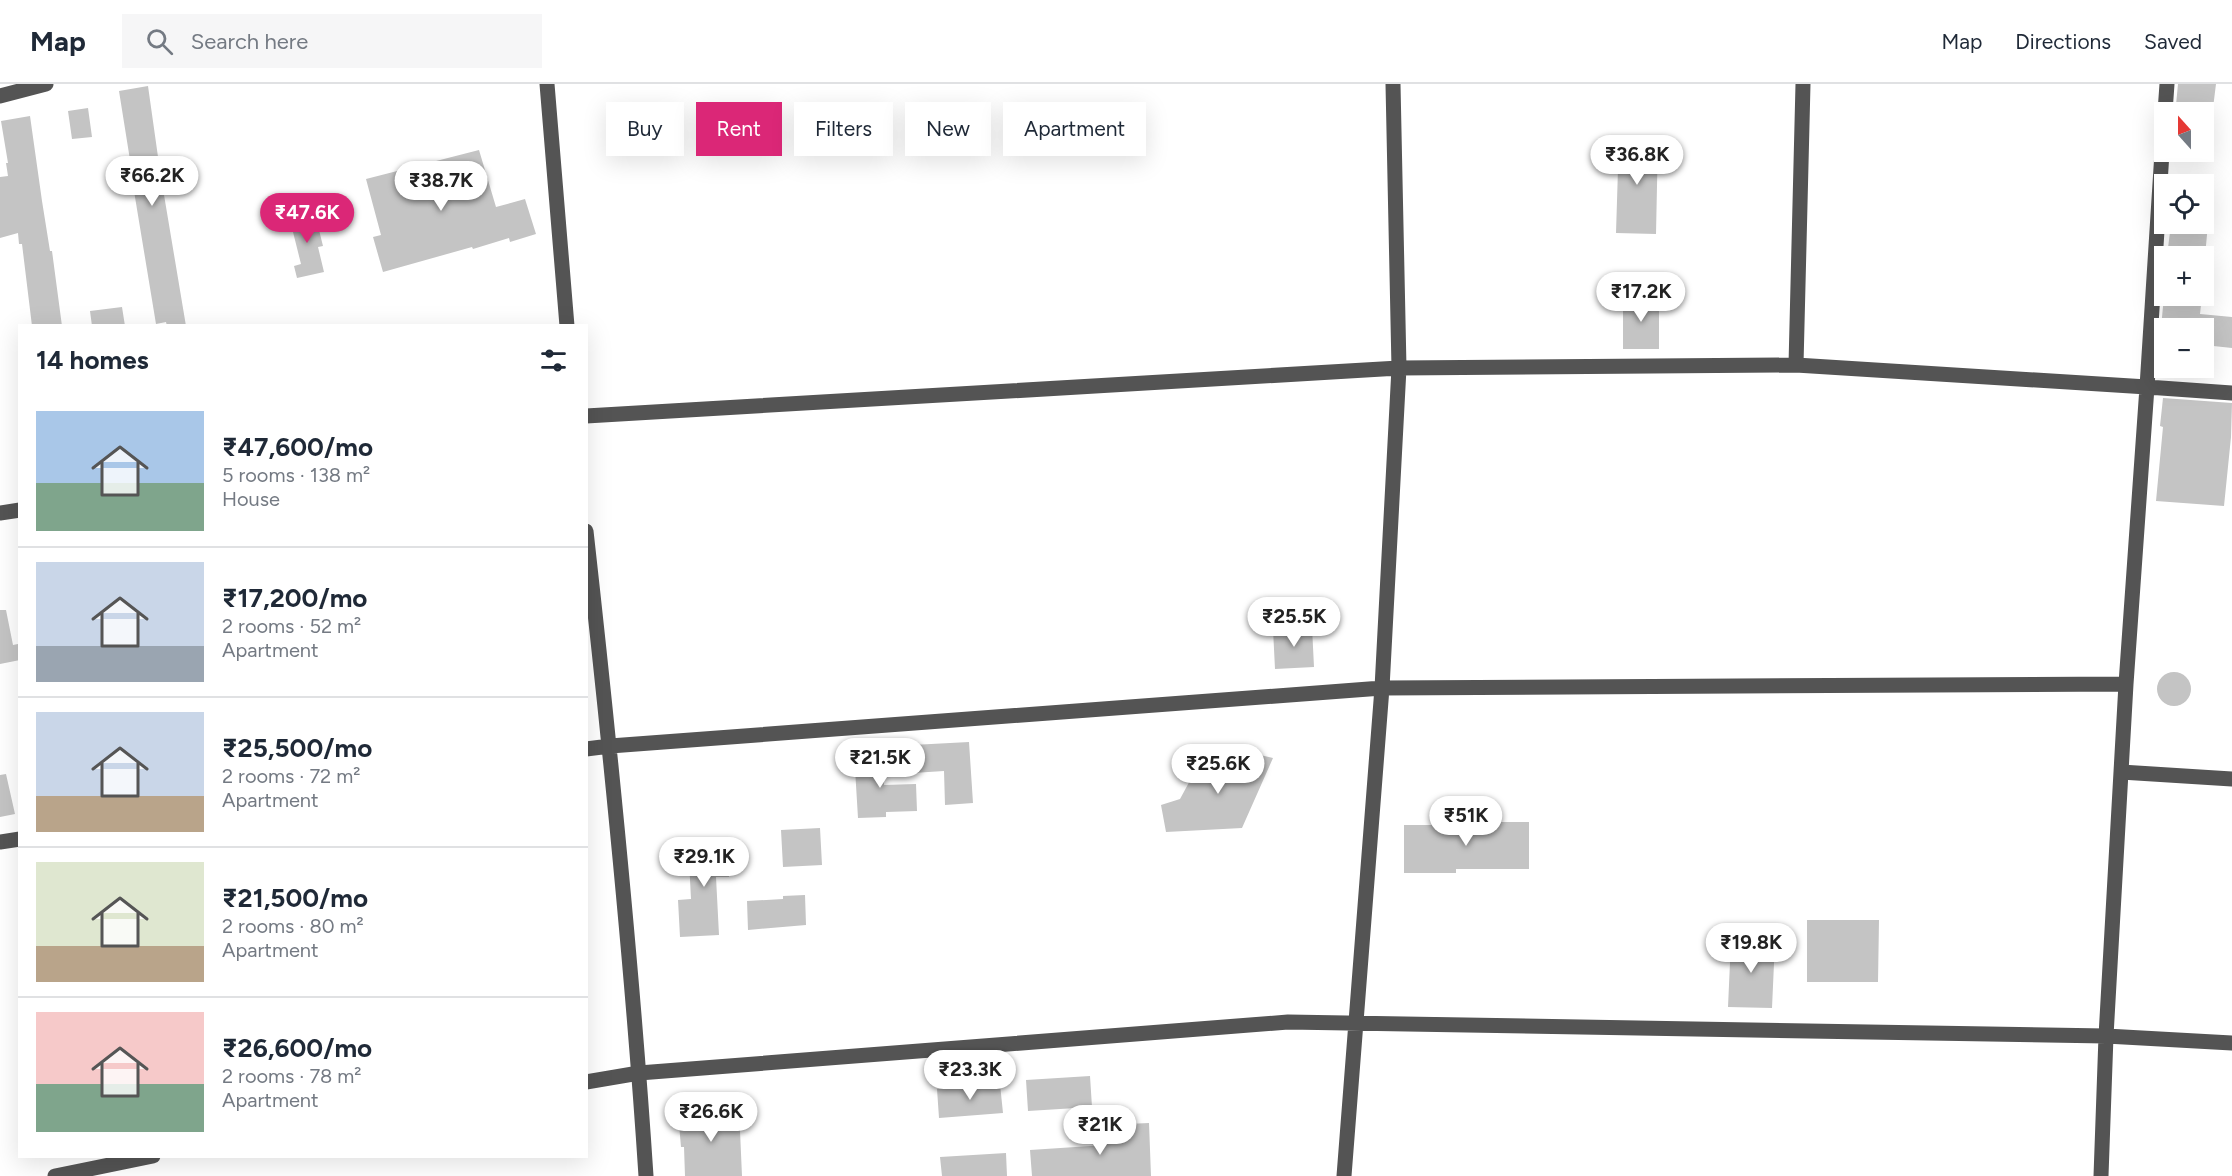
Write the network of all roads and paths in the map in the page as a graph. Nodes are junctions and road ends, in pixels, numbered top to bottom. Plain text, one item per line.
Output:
1 (46, 84) edge
2 (547, 84) edge
3 (1392, 84) edge
4 (1803, 84) edge
5 (2167, 84) edge
6 (0, 96) edge
7 (2166, 102) edge
8 (2161, 162) edge
9 (567, 324) edge
10 (1796, 365) junction
11 (1399, 368) junction
12 (2147, 387) junction
13 (2232, 393) edge
14 (588, 416) edge
15 (18, 510) edge
16 (0, 513) edge
17 (588, 549) edge
18 (2126, 684) junction
19 (1382, 688) junction
20 (610, 746) junction
21 (588, 749) edge
22 (2121, 772) junction
23 (2232, 779) edge
24 (18, 838) edge
25 (0, 842) edge
26 (1355, 1023) junction
27 (2106, 1036) junction
28 (2232, 1042) edge
29 (639, 1073) junction
30 (588, 1082) edge
31 (143, 1158) edge
32 (54, 1176) edge
33 (646, 1176) edge
34 (1344, 1176) edge
35 (2101, 1176) edge

1 - 6 street
2 - 9 street
3 - 11 street
4 - 10 street
5 - 7 street
8 - 12 street
10 - 11 street
10 - 12 street
11 - 14 street
11 - 19 street
12 - 13 street
12 - 18 street
15 - 16 street
17 - 20 street
18 - 19 street
18 - 22 street
19 - 20 street
19 - 26 street
20 - 21 street
20 - 29 street
22 - 23 street
22 - 27 street
24 - 25 street
26 - 27 street
26 - 29 street
26 - 34 street
27 - 28 street
27 - 35 street
29 - 30 street
29 - 33 street
31 - 32 street

